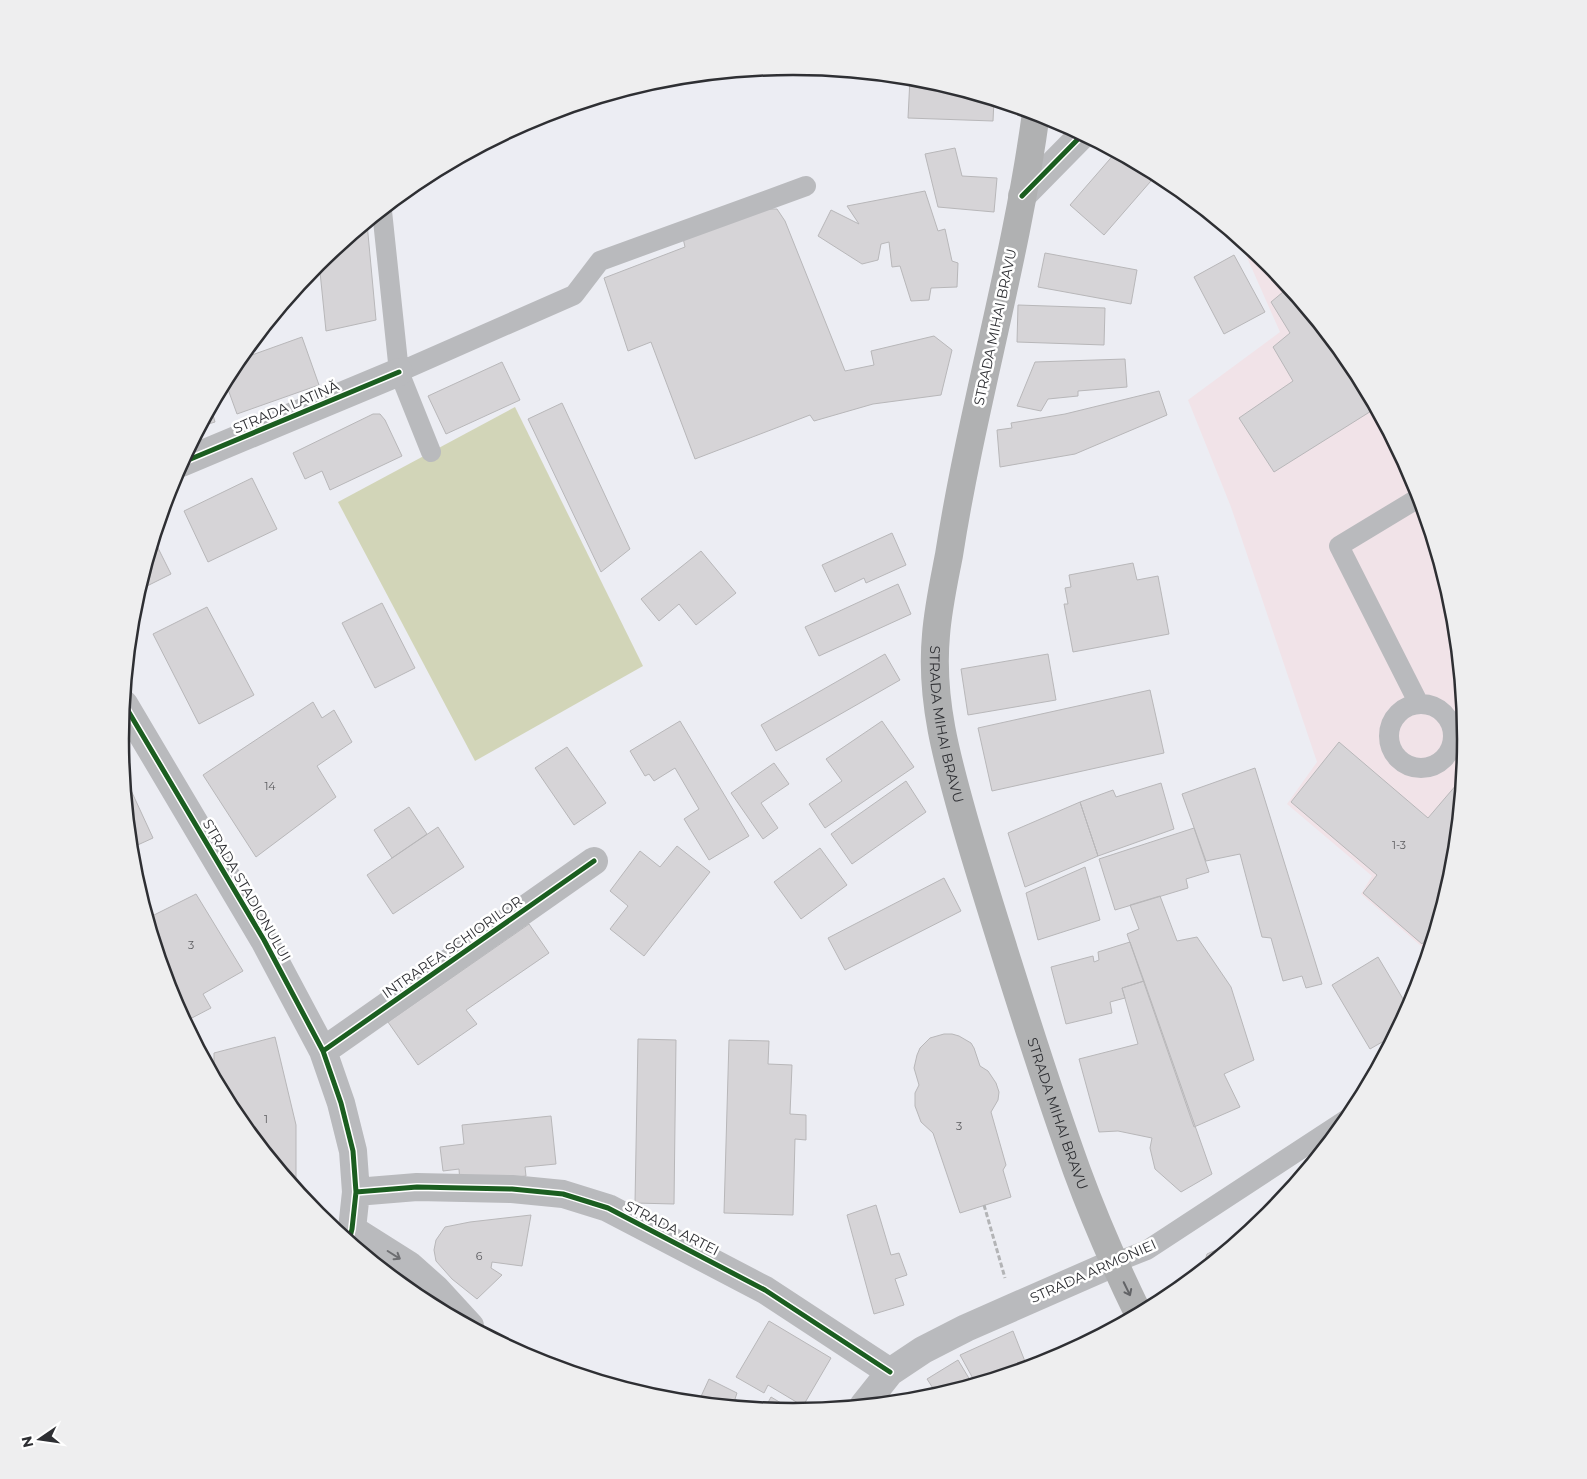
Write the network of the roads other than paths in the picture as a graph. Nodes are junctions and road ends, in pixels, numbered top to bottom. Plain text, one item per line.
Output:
1 (1035, 121) edge
2 (1077, 140) edge
3 (806, 186) dead end
4 (1022, 196) junction
5 (383, 217) edge
6 (399, 372) junction
7 (431, 452) dead end
8 (192, 458) edge
9 (1413, 500) edge
10 (1419, 704) junction
11 (130, 713) edge
12 (1458, 728) edge
13 (1458, 731) edge
14 (594, 860) dead end
15 (323, 1051) junction
16 (1332, 1129) edge
17 (356, 1192) junction
18 (351, 1235) edge
19 (1114, 1263) junction
20 (1136, 1309) edge
21 (458, 1313) edge
22 (890, 1372) junction
23 (868, 1399) edge

1 - 4 main road, STRADA MIHAI BRAVU
2 - 4 street
3 - 6 lane
4 - 19 main road, STRADA MIHAI BRAVU
5 - 6 lane
6 - 7 lane
6 - 8 street, STRADA LATINĂ
9 - 10 lane
10 - 12 lane
10 - 13 lane
11 - 15 street, STRADA STADIONULUI
14 - 15 street, INTRAREA SCHIORILOR
15 - 17 street, STRADA STADIONULUI
16 - 19 lane, STRADA ARMONIEI
17 - 18 street, STRADA STADIONULUI
17 - 22 street, STRADA ARTEI
18 -> 21 street
19 -> 20 main road, STRADA MIHAI BRAVU
19 - 22 street, STRADA ARMONIEI
22 - 23 street, STRADA ARMONIEI

